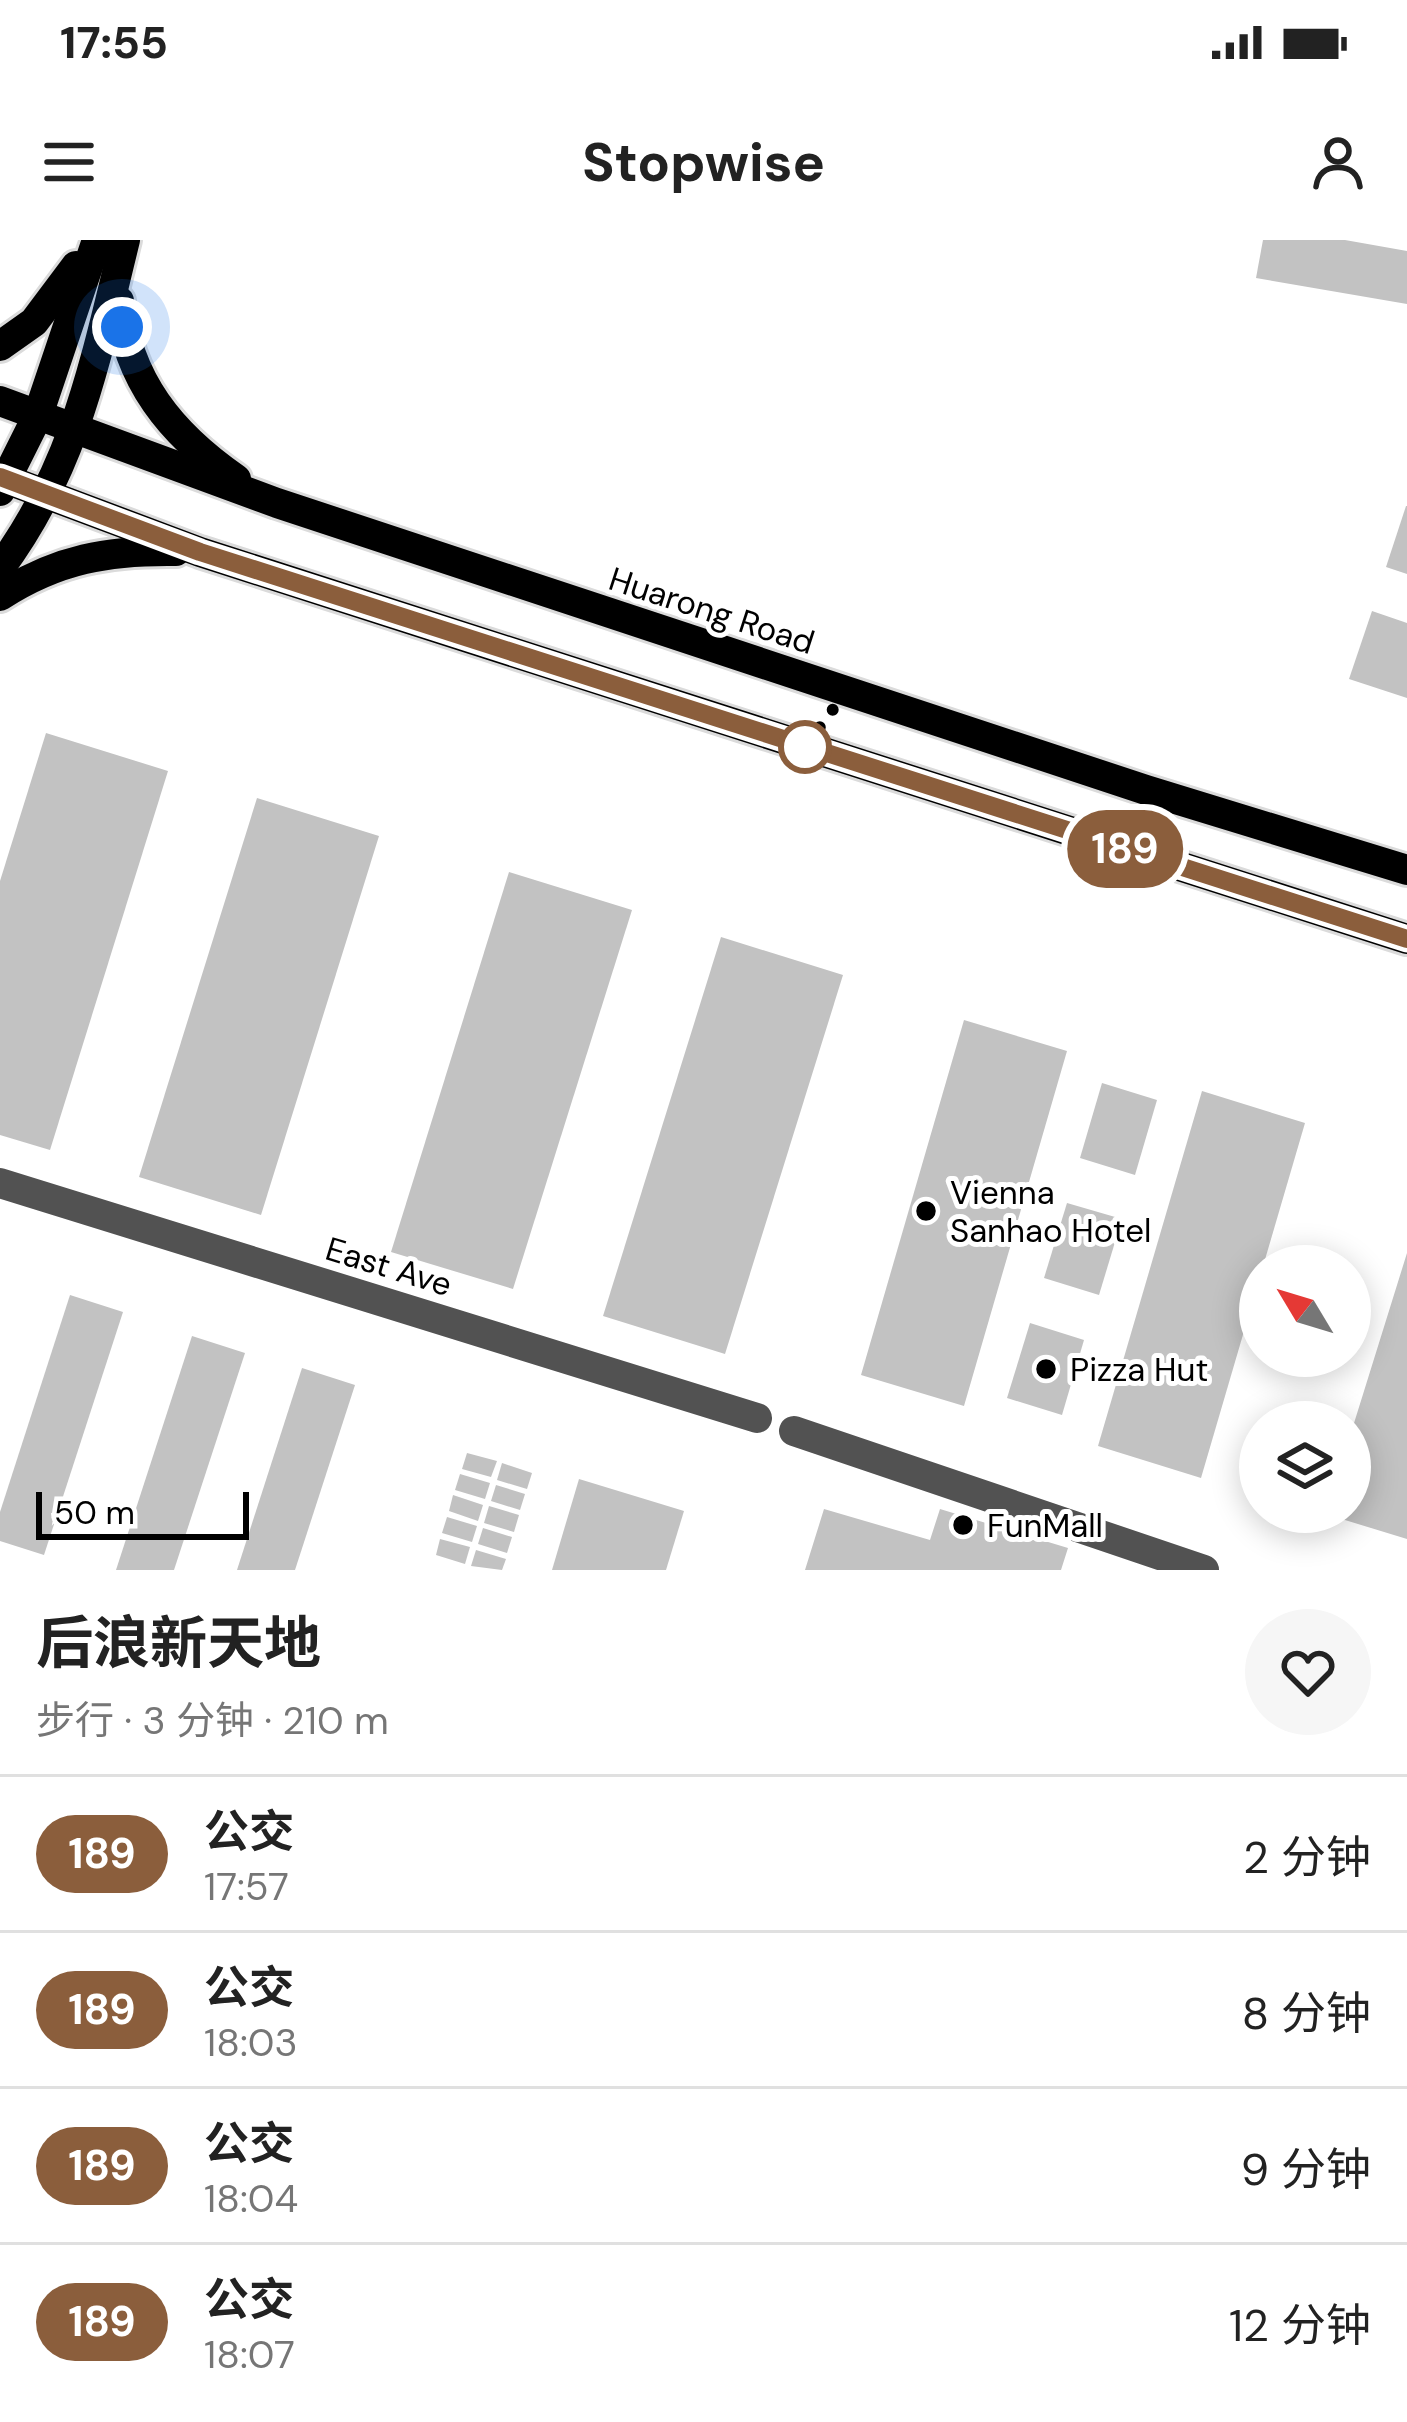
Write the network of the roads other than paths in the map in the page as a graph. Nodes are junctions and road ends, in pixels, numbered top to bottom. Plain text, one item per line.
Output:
1 (94, 240) edge
2 (122, 253) edge
3 (0, 346) edge
4 (0, 401) edge
5 (38, 415) junction
6 (76, 428) junction
7 (2, 482) edge
8 (48, 494) junction
9 (278, 503) junction
10 (200, 552) junction
11 (0, 568) edge
12 (0, 596) edge
13 (1407, 870) edge
14 (1407, 939) edge
15 (0, 1183) edge
16 (757, 1418) dead end
17 (794, 1431) dead end
18 (1204, 1570) edge

1 - 3 main road
1 - 5 main road
2 - 6 main road
2 - 9 main road
4 - 5 main road, Huarong Road
5 - 6 main road, Huarong Road
5 - 7 main road
6 - 8 main road
6 - 9 main road, Huarong Road
7 - 8 main road
8 - 10 main road
8 - 11 main road
9 - 13 main road, Huarong Road
10 - 12 main road
10 - 14 main road
15 - 16 street, East Ave
17 - 18 street

